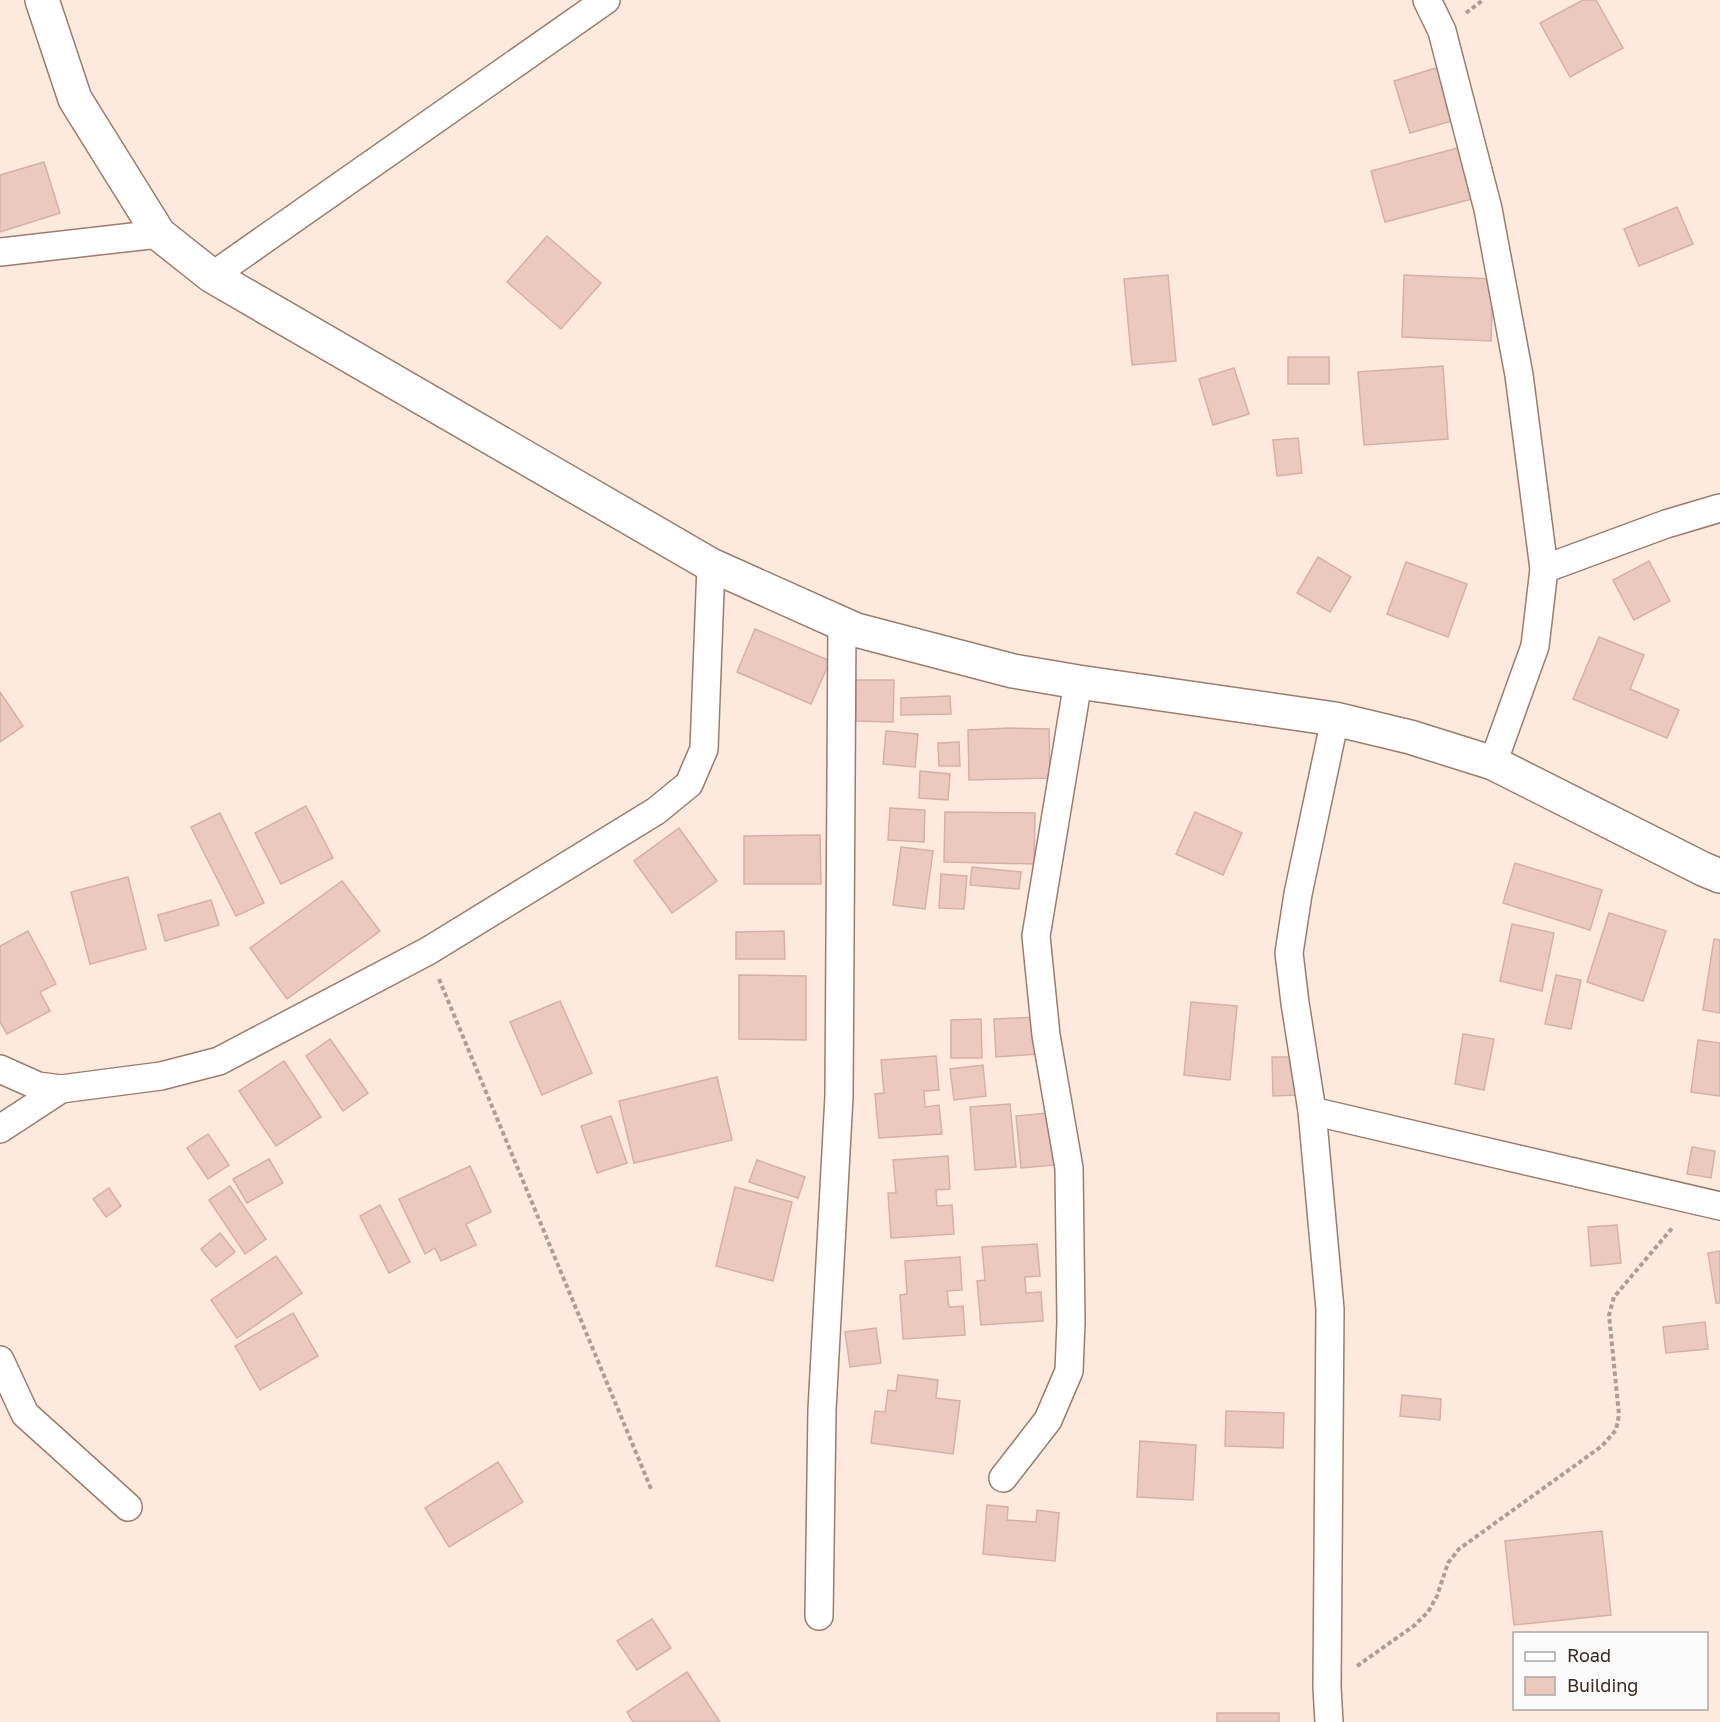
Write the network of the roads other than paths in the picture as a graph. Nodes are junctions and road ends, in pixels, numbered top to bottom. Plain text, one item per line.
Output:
1 (42, 0) edge
2 (606, 0) edge
3 (1427, 0) edge
4 (159, 234) junction
5 (0, 252) edge
6 (212, 276) junction
7 (1720, 508) edge
8 (711, 565) junction
9 (1544, 569) junction
10 (842, 623) junction
11 (1077, 682) junction
12 (1335, 719) junction
13 (1493, 763) junction
14 (1720, 876) edge
15 (0, 1069) edge
16 (61, 1089) junction
17 (1312, 1111) junction
18 (0, 1129) edge
19 (1708, 1203) edge
20 (0, 1360) edge
21 (1003, 1478) dead end
22 (128, 1507) dead end
23 (819, 1616) dead end
24 (1329, 1722) edge

1 - 4 street
2 - 6 street
3 - 9 street
4 - 5 street
4 - 6 street
6 - 8 street
7 - 9 street
8 - 10 street
8 - 16 street
9 - 13 street
10 - 11 street
10 - 23 street
11 - 12 street
11 - 21 street
12 - 13 street
12 - 17 street
13 - 14 street
15 - 16 street
16 - 18 street
17 - 19 street
17 - 24 street
20 - 22 street

